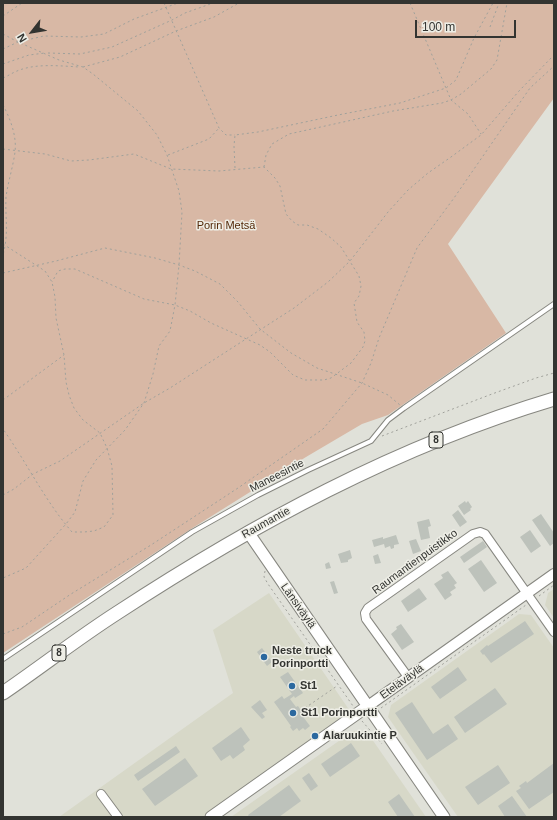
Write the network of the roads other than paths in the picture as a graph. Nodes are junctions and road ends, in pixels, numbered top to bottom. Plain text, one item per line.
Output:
1 (554, 304) edge
2 (554, 399) edge
3 (248, 532) junction
4 (554, 574) edge
5 (530, 597) junction
6 (554, 632) edge
7 (3, 659) edge
8 (408, 677) junction
9 (3, 693) edge
10 (370, 710) junction
11 (101, 794) dead end
12 (118, 817) edge
13 (211, 817) edge
14 (444, 817) edge

1 - 7 lane, Maneesintie
2 - 3 highway, Raumantie / 8
3 - 9 highway, Raumantie / 8
3 - 10 main road, Länsiväylä
4 - 5 street, Eteläväylä
5 - 6 street
5 - 8 street, Eteläväylä
5 - 8 street, Raumantienpuistikko
8 - 10 street, Eteläväylä
10 - 13 main road, Eteläväylä
10 - 14 main road, Länsiväylä
11 - 12 street

